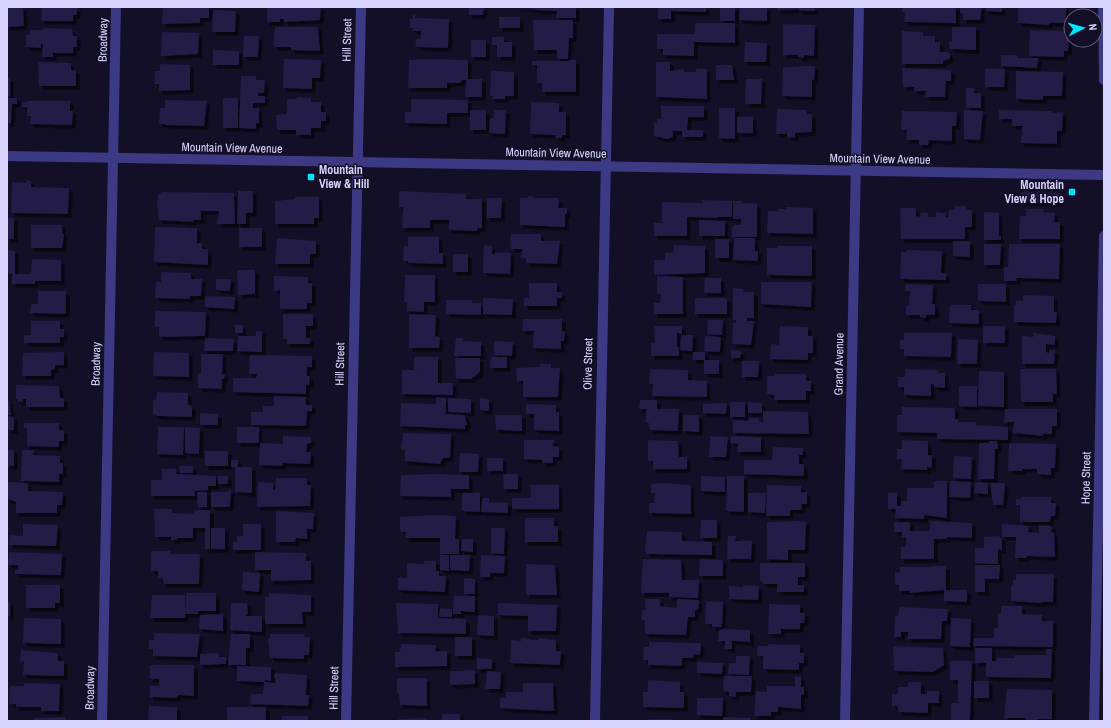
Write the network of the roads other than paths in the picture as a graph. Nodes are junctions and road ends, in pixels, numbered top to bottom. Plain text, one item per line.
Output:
1 (116, 7) edge
2 (361, 7) edge
3 (609, 7) edge
4 (859, 7) edge
5 (1103, 7) edge
6 (1104, 80) edge
7 (7, 156) edge
8 (113, 159) junction
9 (357, 163) junction
10 (605, 166) junction
11 (857, 172) junction
12 (1104, 175) edge
13 (1104, 236) edge
14 (102, 721) edge
15 (346, 721) edge
16 (595, 721) edge
17 (845, 721) edge
18 (1094, 721) edge

1 - 8 street, Broadway
2 - 9 street, Hill Street
3 - 10 street, Olive Street
4 - 11 street, Grand Avenue
5 - 6 street
7 - 8 street, Mountain View Avenue
8 - 9 street, Mountain View Avenue
8 - 14 street, Broadway
9 - 10 street, Mountain View Avenue
9 - 15 street, Hill Street
10 - 11 street, Mountain View Avenue
10 - 16 street, Olive Street
11 - 12 street, Mountain View Avenue
11 - 17 street, Grand Avenue
13 - 18 street, Hope Street

